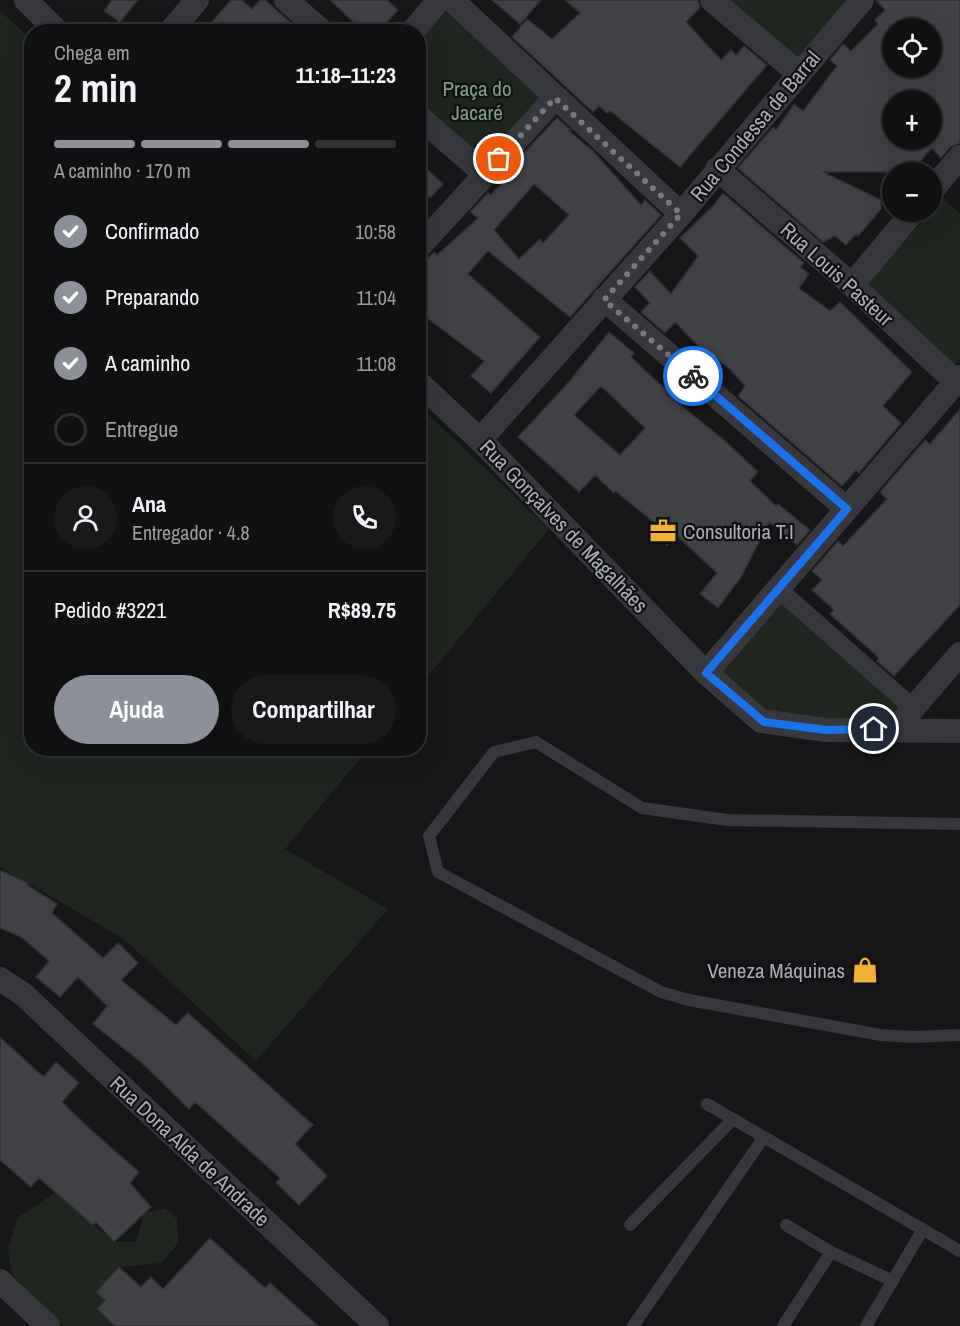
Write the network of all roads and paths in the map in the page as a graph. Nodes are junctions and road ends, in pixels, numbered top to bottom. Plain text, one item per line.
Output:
1 (26, 0) edge
2 (197, 0) edge
3 (286, 0) edge
4 (439, 0) edge
5 (452, 0) edge
6 (712, 0) edge
7 (862, 0) edge
8 (50, 24) edge
9 (177, 24) edge
10 (314, 24) edge
11 (419, 24) edge
12 (798, 73) junction
13 (555, 98) junction
14 (426, 123) edge
15 (717, 169) junction
16 (485, 174) junction
17 (681, 214) junction
18 (906, 222) edge
19 (426, 239) edge
20 (852, 285) junction
21 (604, 300) junction
22 (958, 379) edge
23 (426, 389) edge
24 (480, 440) junction
25 (847, 509) junction
26 (777, 588) junction
27 (960, 654) edge
28 (706, 673) junction
29 (913, 708) junction
30 (895, 729) junction
31 (960, 731) edge
32 (960, 824) edge
33 (0, 978) edge
34 (960, 1035) edge
35 (707, 1104) dead end
36 (733, 1119) junction
37 (764, 1137) junction
38 (630, 1225) dead end
39 (786, 1225) dead end
40 (923, 1229) junction
41 (960, 1251) edge
42 (831, 1252) junction
43 (0, 1281) edge
44 (893, 1281) junction
45 (48, 1326) edge
46 (377, 1326) edge
47 (633, 1326) edge
48 (783, 1326) edge
49 (866, 1326) edge

1 - 8 street
2 - 9 street
3 - 10 street
4 - 11 street
5 - 13 street
6 - 12 street
7 - 12 street, Rua Condessa de Barral
12 - 15 street, Rua Condessa de Barral
13 - 16 street
13 - 17 street
14 - 16 street
15 - 17 street, Rua Condessa de Barral
15 - 20 street, Rua Louis Pasteur
16 - 19 street
17 - 21 street, Rua Condessa de Barral
18 - 20 street
20 - 22 street, Rua Louis Pasteur
21 - 24 street, Rua Condessa de Barral
21 - 25 street
22 - 25 street
23 - 24 street, Rua Gonçalves de Magalhães
24 - 28 street, Rua Gonçalves de Magalhães
25 - 26 street
26 - 28 street
26 - 29 street
27 - 29 street
28 - 30 street, Rua Gonçalves de Magalhães
29 - 30 street
30 - 31 street, Rua Gonçalves de Magalhães
32 - 34 lane
33 - 46 street, Rua Dona Alda de Andrade
35 - 36 lane
36 - 37 lane
36 - 38 lane
37 - 40 lane
37 - 47 lane
39 - 42 lane
40 - 41 lane
40 - 44 lane
42 - 44 lane
42 - 48 lane
43 - 45 street
44 - 49 lane

